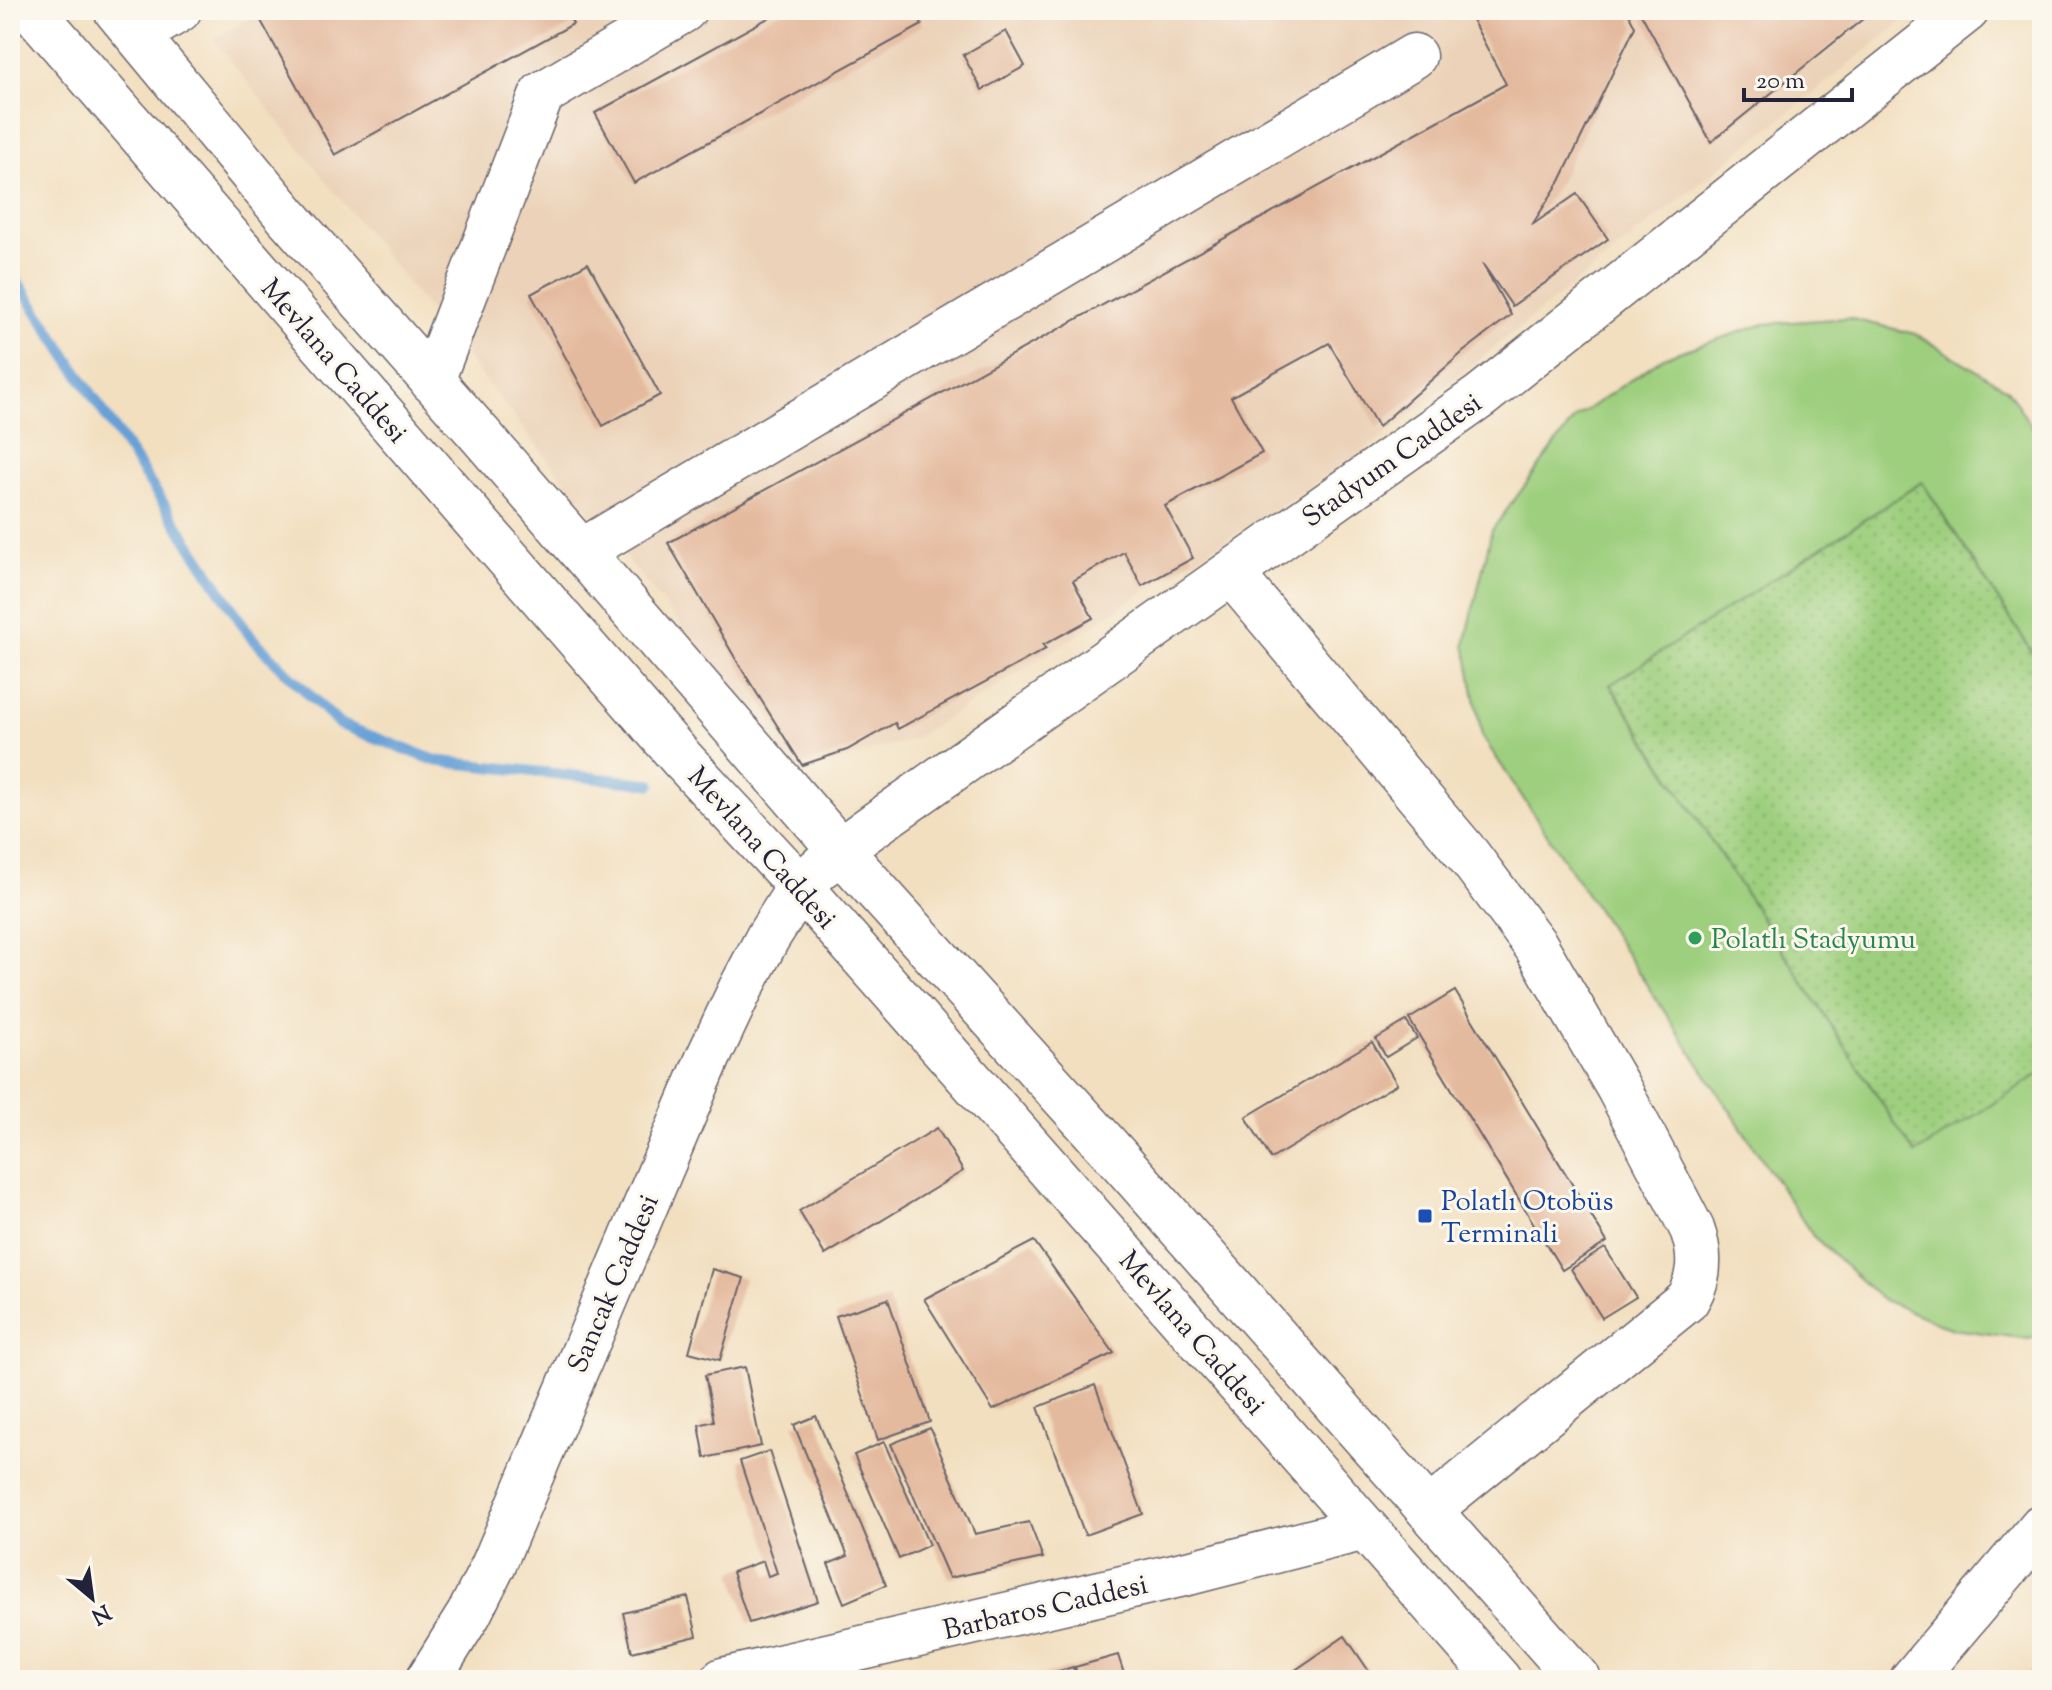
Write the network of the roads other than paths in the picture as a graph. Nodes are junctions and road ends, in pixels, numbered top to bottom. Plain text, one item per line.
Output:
1 (32, 10) edge
2 (179, 10) edge
3 (684, 10) edge
4 (1967, 10) edge
5 (126, 22) edge
6 (1414, 56) dead end
7 (432, 381) junction
8 (582, 551) junction
9 (1231, 573) junction
10 (840, 850) junction
11 (800, 886) junction
12 (1429, 1510) junction
13 (2042, 1526) edge
14 (1365, 1528) junction
15 (428, 1680) edge
16 (723, 1680) edge
17 (1499, 1680) edge
18 (1579, 1680) edge
19 (1912, 1680) edge

1 - 11 main road, Mevlana Caddesi
2 - 5 main road
3 - 7 main road
4 - 9 main road, Stadyum Caddesi
5 - 7 main road, Mevlana Caddesi
6 - 8 main road
7 - 8 main road, Mevlana Caddesi
8 - 10 main road, Mevlana Caddesi
9 - 10 main road, Stadyum Caddesi
9 - 12 main road
10 - 11 main road, Stadyum Caddesi
10 - 12 main road, Mevlana Caddesi
11 - 14 main road, Mevlana Caddesi
11 - 15 main road, Sancak Caddesi
12 - 18 main road, Mevlana Caddesi
13 - 19 main road
14 - 16 main road, Barbaros Caddesi
14 - 17 main road, Mevlana Caddesi

